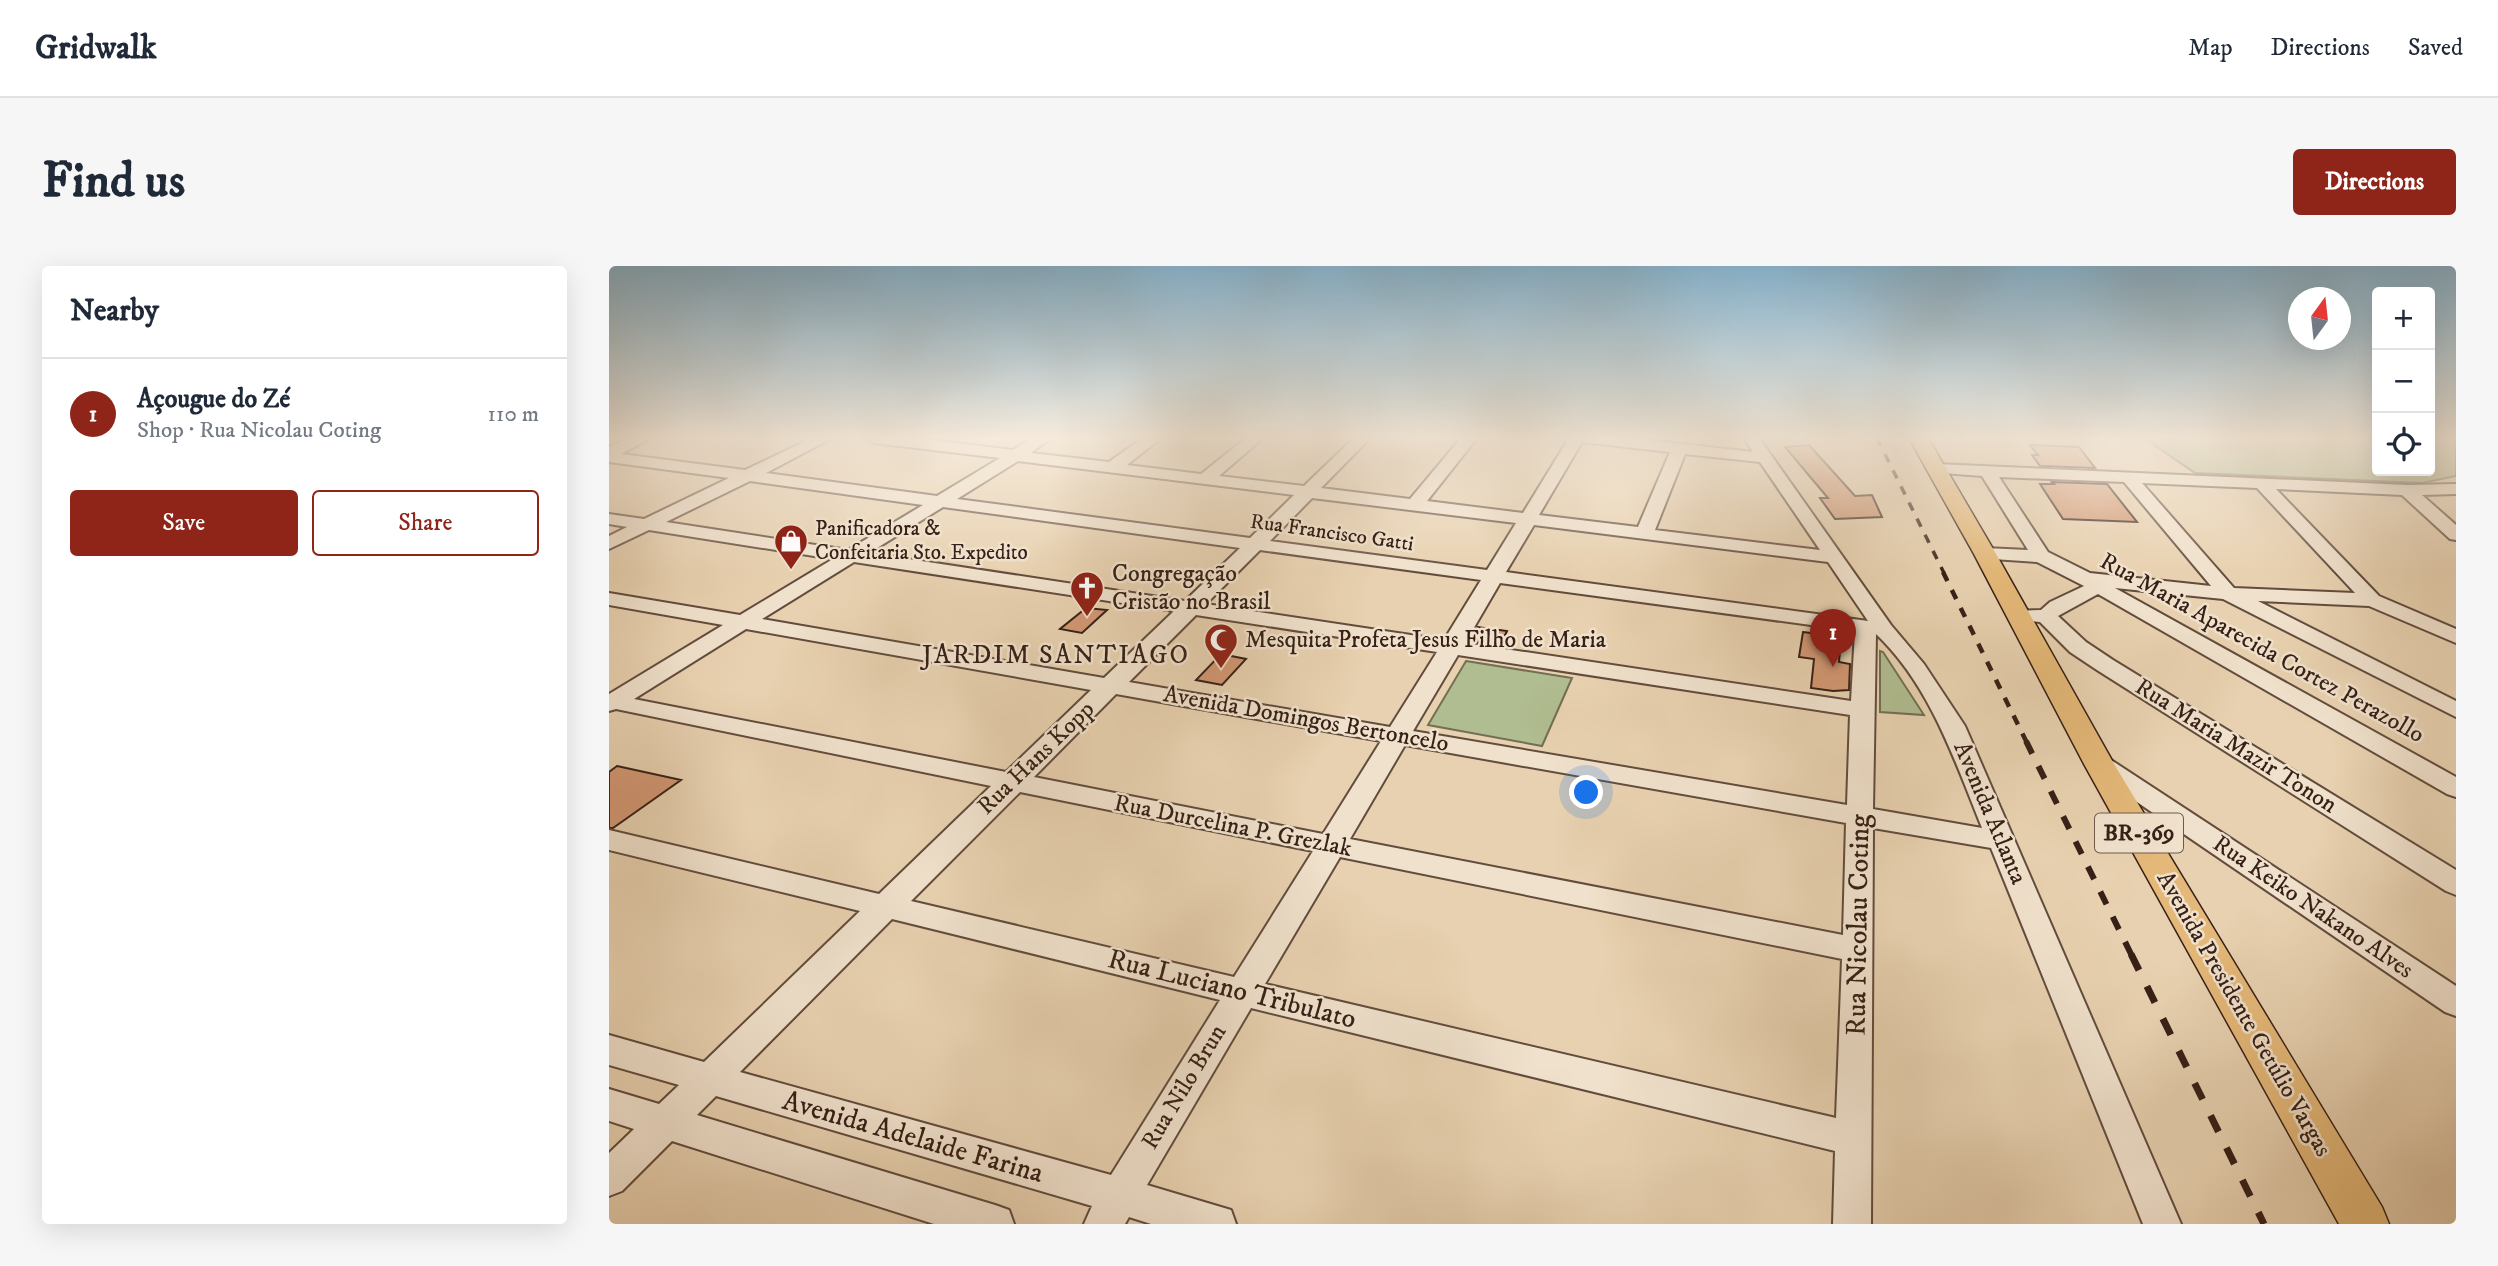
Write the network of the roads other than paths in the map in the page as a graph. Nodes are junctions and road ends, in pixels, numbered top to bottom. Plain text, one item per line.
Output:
1 (726, 483) edge
2 (799, 483) edge
3 (971, 483) edge
4 (1234, 483) edge
5 (1317, 483) edge
6 (1433, 483) edge
7 (1549, 483) edge
8 (1665, 483) edge
9 (1782, 483) edge
10 (1944, 483) edge
11 (1994, 483) edge
12 (2133, 483) edge
13 (2237, 483) edge
14 (2262, 484) junction
15 (2407, 490) junction
16 (2452, 491) edge
17 (1307, 492) junction
18 (940, 502) junction
19 (1415, 505) junction
20 (609, 519) edge
21 (1527, 519) junction
22 (641, 524) junction
23 (1645, 533) junction
24 (609, 534) edge
25 (2456, 534) edge
26 (609, 543) edge
27 (1254, 545) junction
28 (1985, 554) junction
29 (851, 556) junction
30 (2041, 556) junction
31 (1832, 557) junction
32 (1492, 578) junction
33 (2091, 583) junction
34 (2228, 594) junction
35 (609, 599) edge
36 (2372, 600) junction
37 (1190, 609) junction
38 (2032, 615) junction
39 (744, 622) junction
40 (1875, 628) junction
41 (2456, 637) edge
42 (1449, 649) junction
43 (1110, 687) junction
44 (610, 702) edge
45 (1862, 710) junction
46 (2456, 710) edge
47 (1396, 734) junction
48 (2099, 764) junction
49 (1012, 782) junction
50 (2456, 788) edge
51 (1860, 816) junction
52 (609, 841) edge
53 (2003, 841) junction
54 (1329, 845) junction
55 (2456, 884) edge
56 (885, 906) junction
57 (1857, 950) junction
58 (1242, 992) junction
59 (2456, 1003) edge
60 (609, 1050) edge
61 (711, 1079) junction
62 (609, 1105) edge
63 (666, 1122) junction
64 (1854, 1139) junction
65 (609, 1178) edge
66 (1111, 1210) edge
67 (995, 1224) edge
68 (1217, 1224) edge
69 (1852, 1224) edge
70 (2162, 1224) edge
71 (2365, 1224) edge

1 - 22 street
2 - 18 street, Rua Francisco Gatti
3 - 18 street
4 - 17 street
5 - 17 street, Rua Hans Kopp
6 - 19 street
7 - 21 street, Rua Nilo Brun
8 - 23 street
9 - 31 street, Avenida Atlanta
10 - 28 main road, Avenida Presidente Getúlio Vargas / BR-369
11 - 30 street
12 - 34 street
13 - 14 street
14 - 15 street
14 - 36 street
15 - 16 street
15 - 25 street
17 - 19 street
17 - 27 street, Rua Hans Kopp
18 - 27 street, Rua Francisco Gatti
18 - 29 street
19 - 21 street
20 - 22 street
21 - 23 street
21 - 32 street, Rua Nilo Brun
22 - 24 street
22 - 26 street
22 - 29 street
23 - 31 street
27 - 32 street, Rua Francisco Gatti
27 - 37 street, Rua Hans Kopp
28 - 30 street, Rua Maria Aparecida Cortez Perazollo
28 - 38 main road, Avenida Presidente Getúlio Vargas / BR-369
29 - 37 street
29 - 39 street
30 - 33 street, Rua Maria Aparecida Cortez Perazollo
31 - 40 street, Avenida Atlanta
32 - 40 street, Rua Francisco Gatti
32 - 42 street, Rua Nilo Brun
33 - 34 street
33 - 38 street
33 - 50 street, Rua Maria Aparecida Cortez Perazollo
34 - 36 street
34 - 46 street
35 - 39 street, Avenida Domingos Bertoncelo
36 - 41 street
37 - 42 street
37 - 43 street, Rua Hans Kopp
38 - 48 main road, Avenida Presidente Getúlio Vargas / BR-369
38 - 55 street, Rua Maria Mazir Tonon
39 - 43 street, Avenida Domingos Bertoncelo
39 - 44 street
40 - 45 street, Rua Nicolau Coting
40 - 53 street, Avenida Atlanta
42 - 45 street
42 - 47 street, Rua Nilo Brun
43 - 47 street, Avenida Domingos Bertoncelo
43 - 49 street, Rua Hans Kopp
44 - 49 street, Rua Durcelina P. Grezlak
45 - 51 street, Rua Nicolau Coting
47 - 51 street, Avenida Domingos Bertoncelo
47 - 54 street, Rua Nilo Brun
48 - 59 street, Rua Keiko Nakano Alves
48 - 71 main road, Avenida Presidente Getúlio Vargas / BR-369
49 - 54 street, Rua Durcelina P. Grezlak
49 - 56 street, Rua Hans Kopp
51 - 53 street, Avenida Domingos Bertoncelo
51 - 57 street, Rua Nicolau Coting
52 - 56 street, Rua Luciano Tribulato
53 - 70 street, Avenida Atlanta
54 - 57 street, Rua Durcelina P. Grezlak
54 - 58 street, Rua Nilo Brun
56 - 58 street, Rua Luciano Tribulato
56 - 61 street, Rua Hans Kopp
57 - 64 street, Rua Nicolau Coting
58 - 64 street, Rua Luciano Tribulato
58 - 66 street, Rua Nilo Brun
60 - 61 street, Avenida Adelaide Farina
61 - 63 street, Rua Hans Kopp
61 - 66 street, Avenida Adelaide Farina
62 - 63 street
63 - 65 street, Rua Hans Kopp
63 - 67 street
64 - 69 street, Rua Nicolau Coting
66 - 68 street, Avenida Adelaide Farina

